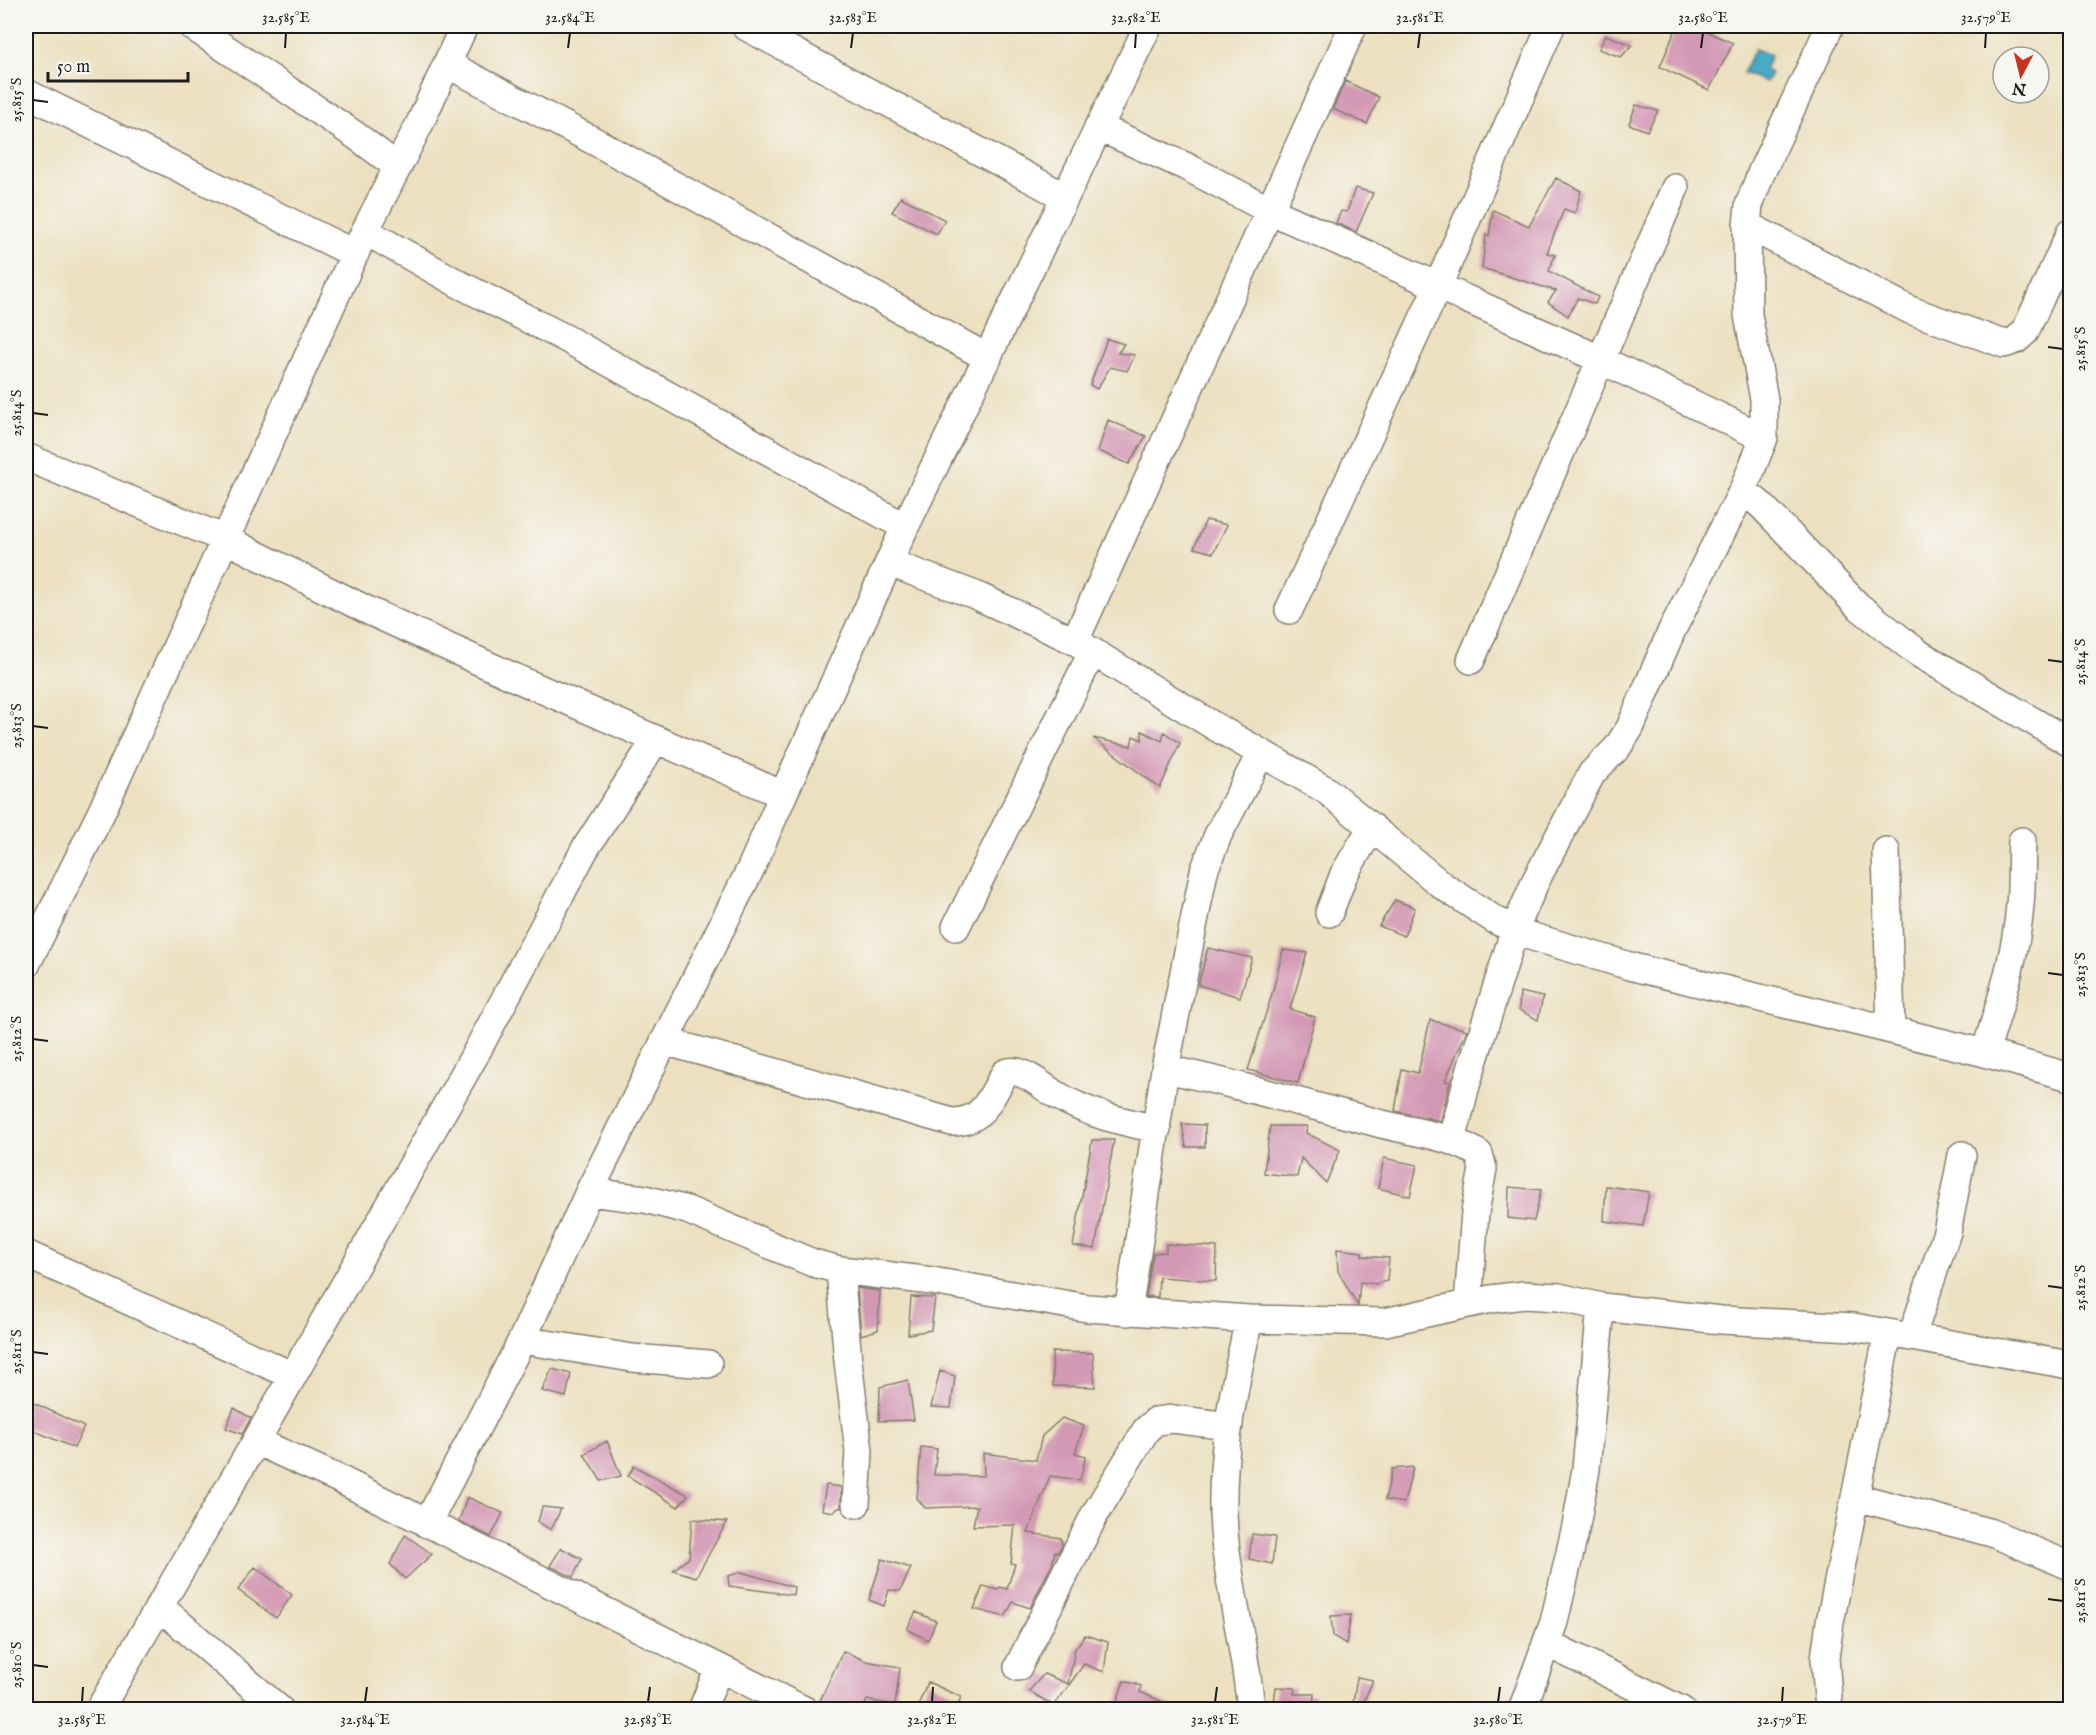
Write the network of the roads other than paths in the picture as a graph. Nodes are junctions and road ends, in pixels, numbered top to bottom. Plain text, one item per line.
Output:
1 (192, 26) edge
2 (464, 26) edge
3 (746, 26) edge
4 (1353, 26) edge
5 (1551, 26) edge
6 (1828, 26) edge
7 (1140, 28) edge
8 (447, 64) junction
9 (26, 93) edge
10 (1098, 128) junction
11 (398, 167) junction
12 (1675, 188) dead end
13 (1065, 197) junction
14 (1269, 210) junction
15 (1747, 225) junction
16 (2070, 232) edge
17 (360, 243) junction
18 (1438, 286) junction
19 (988, 358) junction
20 (1602, 360) junction
21 (1764, 438) junction
22 (26, 457) edge
23 (1743, 490) junction
24 (905, 527) junction
25 (225, 539) junction
26 (890, 563) junction
27 (1290, 610) dead end
28 (1083, 647) junction
29 (1471, 660) dead end
30 (655, 741) junction
31 (2070, 743) edge
32 (1261, 753) junction
33 (783, 795) junction
34 (1372, 827) junction
35 (2022, 841) dead end
36 (1886, 851) dead end
37 (1329, 914) dead end
38 (956, 927) dead end
39 (1515, 929) junction
40 (26, 965) edge
41 (1891, 1030) junction
42 (664, 1041) junction
43 (1985, 1053) junction
44 (1165, 1069) junction
45 (2070, 1077) edge
46 (1157, 1129) junction
47 (1452, 1141) junction
48 (1962, 1155) dead end
49 (589, 1192) junction
50 (26, 1254) edge
51 (840, 1270) junction
52 (1467, 1304) junction
53 (1601, 1306) junction
54 (1128, 1312) junction
55 (1249, 1319) junction
56 (1900, 1334) junction
57 (522, 1340) junction
58 (708, 1364) dead end
59 (2070, 1365) edge
60 (291, 1375) junction
61 (1229, 1426) junction
62 (256, 1441) junction
63 (1856, 1497) junction
64 (856, 1504) dead end
65 (427, 1524) junction
66 (2070, 1566) edge
67 (159, 1606) junction
68 (1547, 1643) junction
69 (1018, 1667) dead end
70 (719, 1668) junction
71 (99, 1710) edge
72 (280, 1710) edge
73 (702, 1710) edge
74 (804, 1710) edge
75 (1251, 1710) edge
76 (1522, 1710) edge
77 (1681, 1710) edge
78 (1828, 1710) edge

1 - 11 street
2 - 8 street
3 - 13 street
4 - 14 street
5 - 18 street
6 - 15 street
7 - 10 street
8 - 11 street
8 - 19 street
9 - 17 street
10 - 13 street
10 - 14 street
11 - 17 street
12 - 20 street
13 - 19 street
14 - 18 street
14 - 28 street
15 - 16 street
15 - 21 street
17 - 24 street
17 - 25 street
18 - 20 street
18 - 27 street
19 - 24 street
20 - 21 street
20 - 29 street
21 - 23 street
22 - 25 street
23 - 31 street
23 - 39 street
24 - 26 street
25 - 30 street
25 - 40 street
26 - 28 street
26 - 33 street
28 - 32 street
28 - 38 street
30 - 33 street
30 - 60 street
32 - 34 street
32 - 44 street
33 - 42 street
34 - 37 street
34 - 39 street
35 - 43 street
36 - 41 street
39 - 41 street
39 - 47 street
41 - 43 street
42 - 46 street
42 - 49 street
43 - 45 street
44 - 46 street
44 - 47 street
46 - 54 street
47 - 52 street
48 - 56 street
49 - 51 street
49 - 57 street
50 - 60 street
51 - 54 street
51 - 64 street
52 - 53 street
52 - 55 street
53 - 56 street
53 - 68 street
54 - 55 street
55 - 61 street
56 - 59 street
56 - 63 street
57 - 58 street
57 - 65 street
60 - 62 street
61 - 69 street
61 - 75 street
62 - 65 street
62 - 67 street
63 - 66 street
63 - 78 street
65 - 70 street
67 - 71 street
67 - 72 street
68 - 76 street
68 - 77 street
70 - 73 street
70 - 74 street

